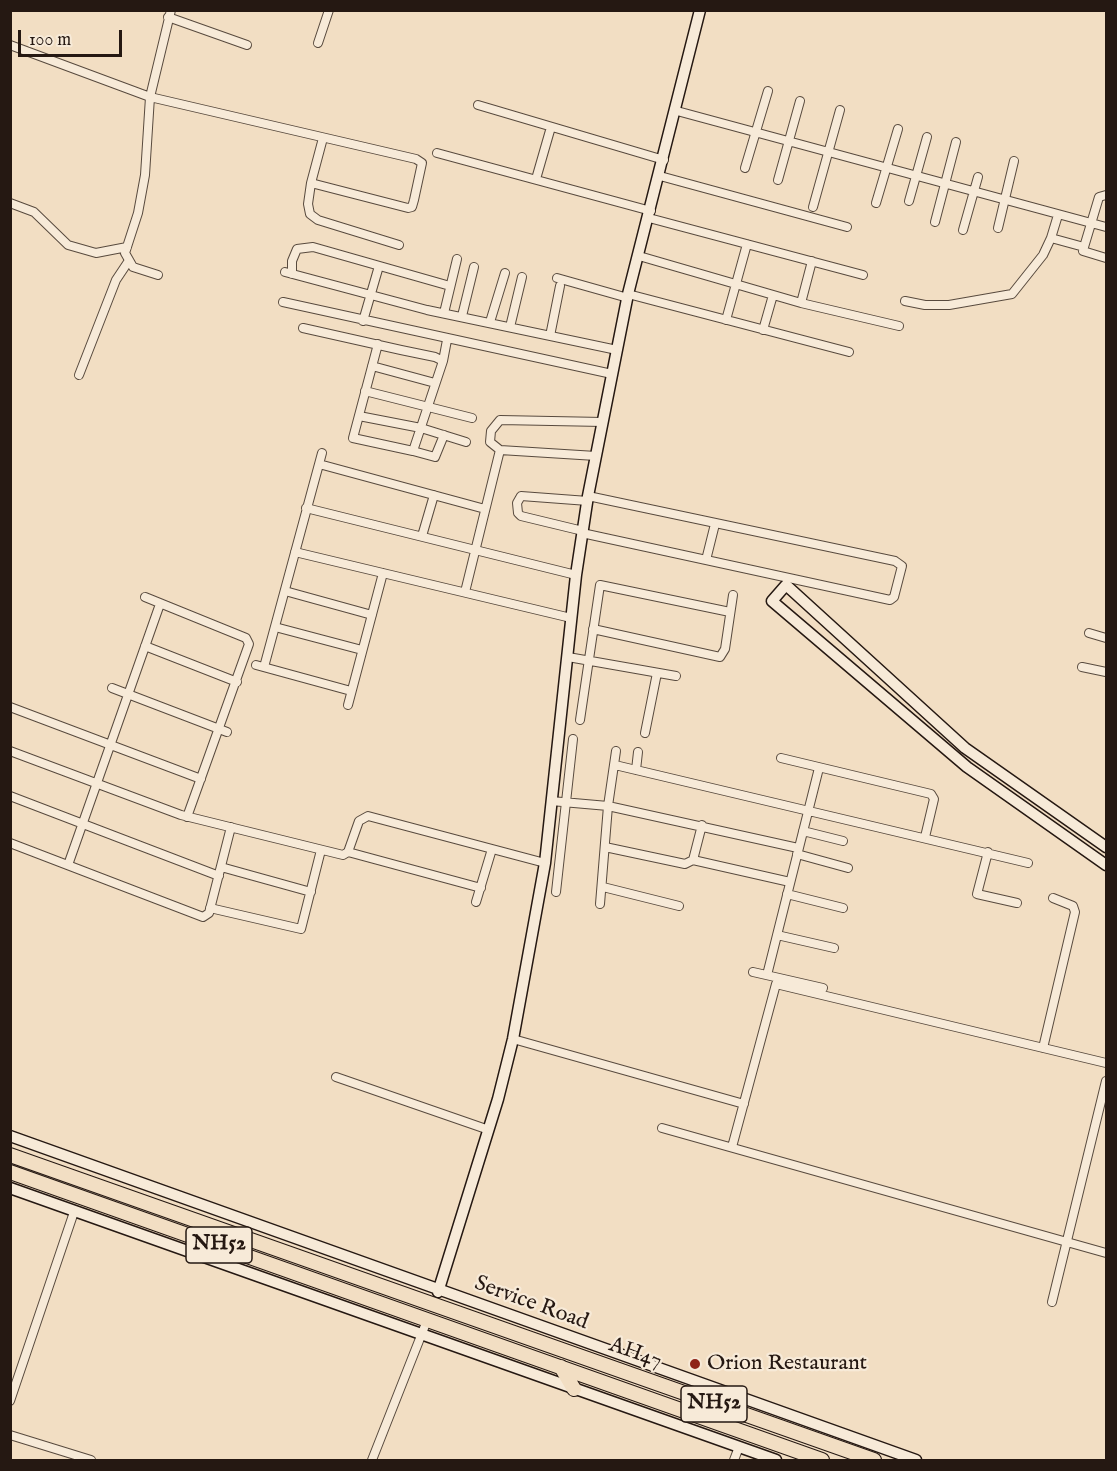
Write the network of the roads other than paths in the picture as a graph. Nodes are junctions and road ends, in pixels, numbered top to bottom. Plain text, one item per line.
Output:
1 (328, 10) edge
2 (700, 10) edge
3 (170, 14) edge
4 (318, 43) dead end
5 (10, 45) edge
6 (247, 45) dead end
7 (768, 91) dead end
8 (150, 97) junction
9 (800, 101) dead end
10 (478, 105) dead end
11 (840, 110) dead end
12 (676, 111) junction
13 (551, 127) junction
14 (898, 129) dead end
15 (755, 133) junction
16 (927, 137) dead end
17 (323, 138) junction
18 (788, 141) junction
19 (956, 142) dead end
20 (829, 152) junction
21 (437, 153) dead end
22 (664, 160) junction
23 (1014, 161) dead end
24 (745, 168) dead end
25 (886, 168) junction
26 (660, 176) junction
27 (915, 176) junction
28 (978, 177) dead end
29 (537, 179) junction
30 (777, 180) dead end
31 (311, 183) junction
32 (944, 184) junction
33 (974, 192) junction
34 (1107, 195) edge
35 (1003, 199) junction
36 (909, 201) dead end
37 (10, 203) edge
38 (876, 203) dead end
39 (813, 207) dead end
40 (650, 214) junction
41 (1058, 215) junction
42 (935, 222) dead end
43 (1091, 223) junction
44 (847, 227) dead end
45 (1107, 227) edge
46 (998, 228) dead end
47 (963, 230) dead end
48 (1051, 238) junction
49 (747, 244) junction
50 (399, 245) dead end
51 (127, 247) junction
52 (1084, 247) junction
53 (639, 256) junction
54 (1107, 258) edge
55 (457, 259) dead end
56 (812, 261) junction
57 (128, 262) junction
58 (379, 266) junction
59 (474, 267) dead end
60 (505, 273) dead end
61 (158, 275) dead end
62 (864, 275) dead end
63 (522, 277) dead end
64 (736, 285) junction
65 (450, 286) junction
66 (370, 294) junction
67 (773, 295) junction
68 (628, 296) junction
69 (905, 301) dead end
70 (283, 302) dead end
71 (801, 303) junction
72 (444, 313) junction
73 (462, 316) junction
74 (726, 320) junction
75 (363, 321) junction
76 (490, 322) junction
77 (899, 326) dead end
78 (510, 327) junction
79 (303, 328) dead end
80 (763, 330) junction
81 (550, 336) junction
82 (447, 340) junction
83 (378, 344) junction
84 (617, 350) junction
85 (849, 352) dead end
86 (442, 361) junction
87 (372, 366) junction
88 (612, 374) junction
89 (79, 375) dead end
90 (435, 383) junction
91 (365, 391) junction
92 (428, 406) junction
93 (359, 416) junction
94 (472, 418) dead end
95 (603, 422) junction
96 (421, 428) junction
97 (444, 435) junction
98 (466, 442) dead end
99 (500, 450) junction
100 (413, 451) junction
101 (322, 453) dead end
102 (596, 456) junction
103 (319, 464) junction
104 (434, 495) junction
105 (588, 499) junction
106 (306, 508) junction
107 (485, 509) junction
108 (714, 524) junction
109 (583, 532) junction
110 (422, 536) junction
111 (477, 550) junction
112 (295, 552) junction
113 (706, 560) junction
114 (383, 573) junction
115 (576, 574) junction
116 (285, 591) junction
117 (465, 592) junction
118 (733, 595) dead end
119 (145, 597) dead end
120 (160, 604) junction
121 (730, 612) junction
122 (372, 615) junction
123 (571, 618) junction
124 (275, 627) junction
125 (593, 629) junction
126 (1089, 633) dead end
127 (1107, 638) edge
128 (145, 646) junction
129 (362, 651) junction
130 (568, 657) junction
131 (589, 660) junction
132 (1082, 667) dead end
133 (1107, 672) edge
134 (657, 673) junction
135 (676, 676) dead end
136 (237, 681) junction
137 (112, 688) dead end
138 (351, 690) junction
139 (129, 694) junction
140 (348, 705) dead end
141 (10, 707) edge
142 (580, 720) dead end
143 (223, 730) junction
144 (645, 733) dead end
145 (573, 739) dead end
146 (111, 746) junction
147 (10, 751) edge
148 (616, 751) dead end
149 (638, 752) dead end
150 (781, 758) dead end
151 (615, 765) junction
152 (819, 768) junction
153 (636, 770) junction
154 (201, 779) junction
155 (98, 784) junction
156 (10, 796) edge
157 (551, 801) junction
158 (567, 803) junction
159 (608, 806) junction
160 (809, 809) junction
161 (187, 817) junction
162 (83, 824) junction
163 (702, 825) junction
164 (231, 827) junction
165 (803, 831) junction
166 (925, 837) junction
167 (843, 841) dead end
168 (10, 843) edge
169 (605, 847) junction
170 (1107, 847) edge
171 (492, 849) junction
172 (321, 850) junction
173 (798, 851) junction
174 (348, 852) junction
175 (988, 852) junction
176 (693, 860) junction
177 (545, 862) junction
178 (1028, 863) dead end
179 (68, 865) junction
180 (1107, 865) edge
181 (221, 867) junction
182 (848, 868) dead end
183 (219, 876) junction
184 (790, 882) junction
185 (603, 887) junction
186 (481, 888) junction
187 (311, 892) junction
188 (556, 892) dead end
189 (787, 894) junction
190 (1053, 898) dead end
191 (476, 902) dead end
192 (1017, 903) dead end
193 (600, 904) dead end
194 (679, 906) dead end
195 (210, 908) junction
196 (843, 908) dead end
197 (777, 935) junction
198 (834, 948) dead end
199 (753, 972) dead end
200 (767, 975) junction
201 (823, 988) dead end
202 (513, 1039) junction
203 (1042, 1048) junction
204 (1107, 1063) edge
205 (336, 1077) dead end
206 (1107, 1081) edge
207 (744, 1104) junction
208 (662, 1128) dead end
209 (489, 1130) junction
210 (10, 1136) edge
211 (732, 1147) junction
212 (10, 1155) edge
213 (10, 1172) edge
214 (10, 1188) edge
215 (74, 1212) junction
216 (1067, 1242) junction
217 (1107, 1253) edge
218 (438, 1292) junction
219 (1052, 1302) dead end
220 (428, 1318) junction
221 (422, 1336) junction
222 (557, 1341) junction
223 (561, 1367) junction
224 (574, 1389) junction
225 (10, 1401) edge
226 (10, 1435) edge
227 (739, 1447) junction
228 (91, 1461) edge
229 (372, 1461) edge
230 (734, 1461) edge
231 (776, 1461) edge
232 (822, 1461) edge
233 (874, 1461) edge
234 (916, 1461) edge

1 - 4 street
2 - 12 street
3 - 6 street
3 - 8 street
5 - 8 street
7 - 15 street
8 - 17 street
8 - 51 street
9 - 18 street
10 - 13 street
11 - 20 street
12 - 15 street
12 - 22 street
13 - 22 street
13 - 29 street
14 - 25 street
15 - 18 street
15 - 24 street
16 - 27 street
17 - 31 street
17 - 31 street
18 - 20 street
18 - 30 street
19 - 32 street
20 - 25 street
20 - 39 street
21 - 29 street
22 - 26 street
23 - 35 street
25 - 27 street
25 - 38 street
26 - 40 street
26 - 44 street
27 - 32 street
27 - 36 street
28 - 33 street
29 - 40 street
31 - 50 street
32 - 33 street
32 - 42 street
33 - 35 street
33 - 47 street
34 - 43 street
35 - 41 street
35 - 46 street
37 - 51 street
40 - 49 street
40 - 53 street
41 - 43 street
41 - 48 street
43 - 45 street
43 - 52 street
48 - 52 street
48 - 69 street
49 - 56 street
49 - 64 street
51 - 57 street
52 - 54 street
53 - 64 street
53 - 68 street
55 - 65 street
56 - 62 street
56 - 71 street
57 - 61 street
57 - 89 street
58 - 65 street
58 - 66 street
58 - 66 street
59 - 73 street
60 - 76 street
63 - 78 street
64 - 67 street
64 - 74 street
65 - 72 street
66 - 72 street
66 - 75 street
67 - 71 street
67 - 80 street
68 - 74 street
68 - 81 street
68 - 84 street
70 - 75 street
71 - 77 street
72 - 73 street
73 - 76 street
74 - 80 street
75 - 82 street
76 - 78 street
78 - 81 street
79 - 83 street
80 - 85 street
81 - 84 street
82 - 86 street
82 - 88 street
83 - 86 street
83 - 87 street
84 - 88 street
86 - 90 street
87 - 90 street
87 - 91 street
88 - 95 street
90 - 92 street
91 - 92 street
91 - 93 street
92 - 94 street
92 - 96 street
93 - 96 street
93 - 100 street
95 - 99 street
95 - 102 street
96 - 97 street
96 - 100 street
97 - 98 street
97 - 100 street
99 - 102 street
99 - 107 street
101 - 103 street
102 - 105 street
103 - 104 street
103 - 106 street
104 - 107 street
104 - 110 street
105 - 108 street
105 - 109 street
105 - 109 street
106 - 110 street
106 - 112 street
107 - 111 street
108 - 113 street
108 - 113 street
109 - 113 street
109 - 115 street
110 - 111 street
111 - 115 street
111 - 117 street
112 - 114 street
112 - 116 street
114 - 117 street
114 - 122 street
115 - 123 street
116 - 122 street
116 - 124 street
117 - 123 street
118 - 121 street
119 - 120 street
120 - 128 street
120 - 136 street
121 - 125 street
121 - 125 street
122 - 129 street
123 - 130 street
124 - 129 street
124 - 138 street
125 - 131 street
126 - 127 street
128 - 136 street
128 - 139 street
129 - 138 street
130 - 131 street
130 - 157 street
131 - 134 street
131 - 142 street
132 - 133 street
134 - 135 street
134 - 144 street
136 - 143 street
137 - 139 street
138 - 140 street
139 - 143 street
139 - 146 street
141 - 146 street
143 - 154 street
145 - 158 street
146 - 154 street
146 - 155 street
147 - 155 street
148 - 151 street
149 - 153 street
150 - 152 street
151 - 153 street
151 - 159 street
152 - 160 street
152 - 166 street
153 - 160 street
154 - 161 street
155 - 161 street
155 - 162 street
156 - 162 street
157 - 158 street
157 - 177 street
158 - 159 street
158 - 188 street
159 - 163 street
159 - 169 street
160 - 165 street
160 - 166 street
161 - 164 street
162 - 179 street
162 - 183 street
163 - 173 street
163 - 176 street
164 - 172 street
164 - 181 street
165 - 167 street
165 - 173 street
166 - 175 street
168 - 179 street
169 - 176 street
169 - 185 street
170 - 180 street
171 - 174 street
171 - 177 street
171 - 186 street
172 - 174 street
172 - 187 street
173 - 182 street
173 - 184 street
174 - 186 street
175 - 178 street
175 - 192 street
176 - 184 street
177 - 202 street
179 - 195 street
181 - 183 street
181 - 187 street
183 - 195 street
184 - 189 street
185 - 193 street
185 - 194 street
186 - 191 street
187 - 195 street
189 - 196 street
189 - 197 street
190 - 203 street
197 - 198 street
197 - 200 street
199 - 200 street
200 - 201 street
202 - 207 street
202 - 209 street
203 - 204 street
203 - 207 street
205 - 209 street
206 - 216 street
207 - 211 street
208 - 211 street
209 - 218 street
210 - 218 street, Service Road
211 - 216 street
212 - 222 highway, AH47 / NH52
213 - 220 highway, NH52
214 - 215 street
215 - 221 street
215 - 225 street
216 - 217 street
216 - 219 street
218 - 222 street, Service Road
220 - 221 street
220 - 223 highway, AH47 / NH52
221 - 224 street
221 - 229 street
222 - 233 highway, AH47 / NH52
222 - 234 street, Service Road
223 - 224 highway
223 - 232 highway, AH47 / NH52
224 - 227 street
226 - 228 street
227 - 230 street
227 - 231 street

